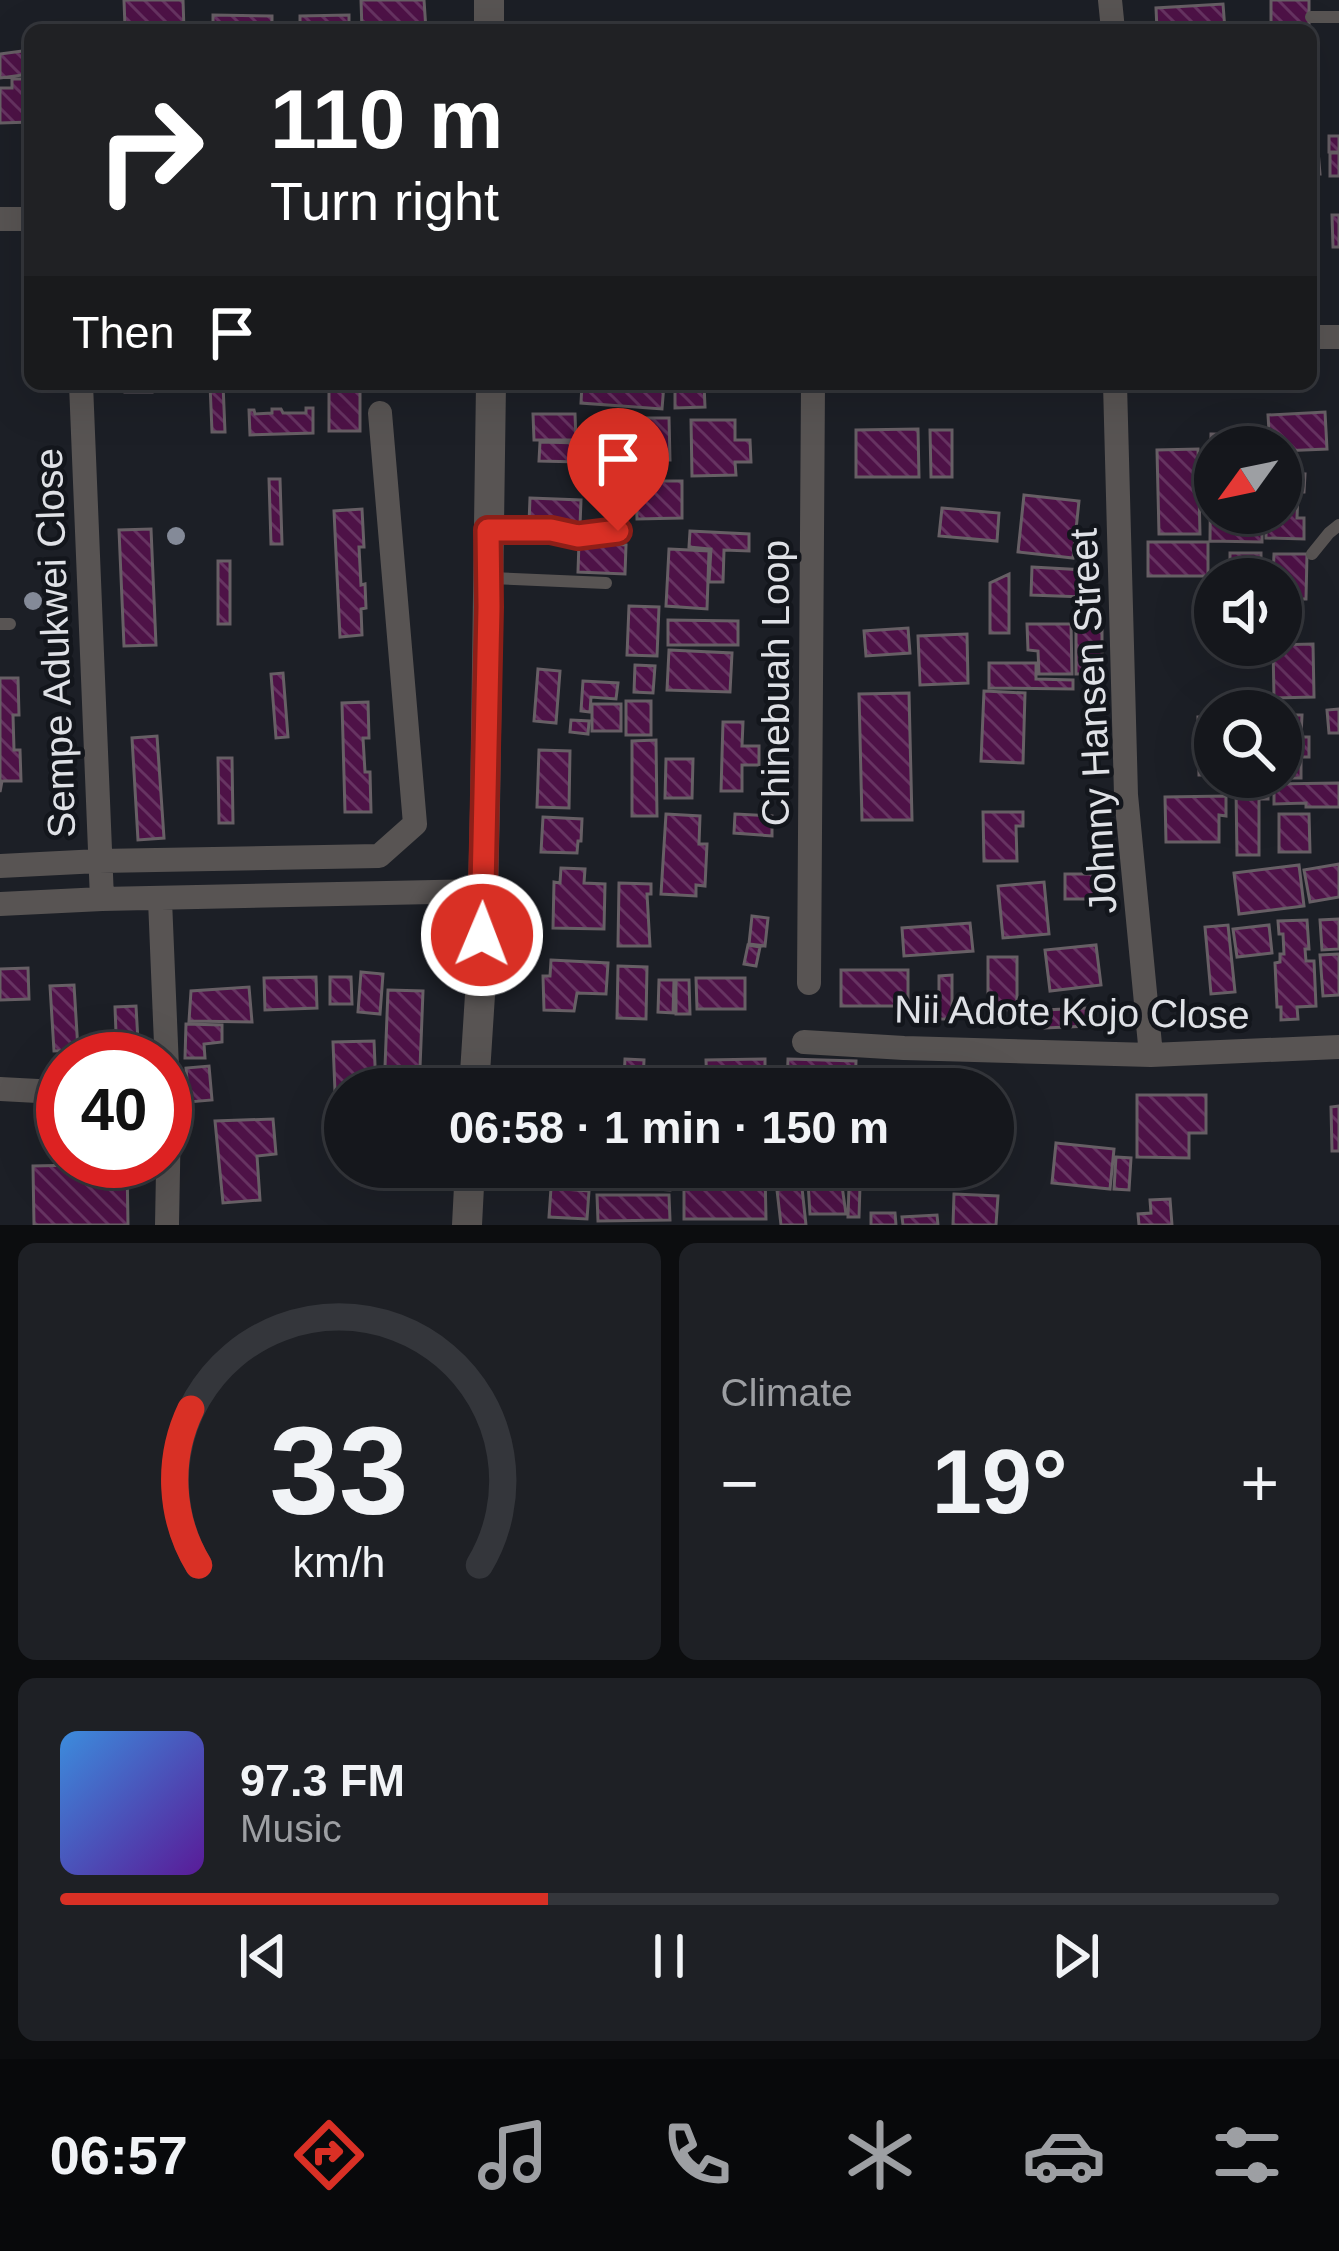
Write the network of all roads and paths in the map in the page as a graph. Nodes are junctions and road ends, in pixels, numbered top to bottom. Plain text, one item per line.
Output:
1 (1311, 17) dead end
2 (1339, 17) edge
3 (81, 390) edge
4 (491, 390) edge
5 (813, 390) edge
6 (1115, 390) edge
7 (380, 413) dead end
8 (1339, 526) edge
9 (488, 530) junction
10 (618, 531) dead end
11 (1312, 554) dead end
12 (488, 578) junction
13 (606, 583) dead end
14 (99, 861) junction
15 (0, 866) edge
16 (482, 891) junction
17 (102, 899) junction
18 (160, 900) junction
19 (0, 904) edge
20 (809, 983) dead end
21 (164, 1032) edge
22 (804, 1042) dead end
23 (1339, 1047) edge
24 (1151, 1055) junction
25 (475, 1068) edge
26 (0, 1089) edge
27 (36, 1093) edge
28 (167, 1188) edge
29 (469, 1188) edge
30 (167, 1225) edge
31 (466, 1225) edge

1 - 2 lane
3 - 14 street, Sempe Adukwei Close
4 - 9 street
5 - 20 street, Chinebuah Loop
6 - 24 street, Johnny Hansen Street
7 - 14 street
8 - 11 lane
9 - 10 lane
9 - 12 street
12 - 13 lane
12 - 16 street
14 - 15 street
14 - 17 street, Sempe Adukwei Close
16 - 18 street
16 - 25 street
17 - 18 street
17 - 19 street
18 - 21 street
22 - 24 street, Nii Adote Kojo Close
23 - 24 street, Nii Adote Kojo Close
26 - 27 street
28 - 30 street
29 - 31 street

